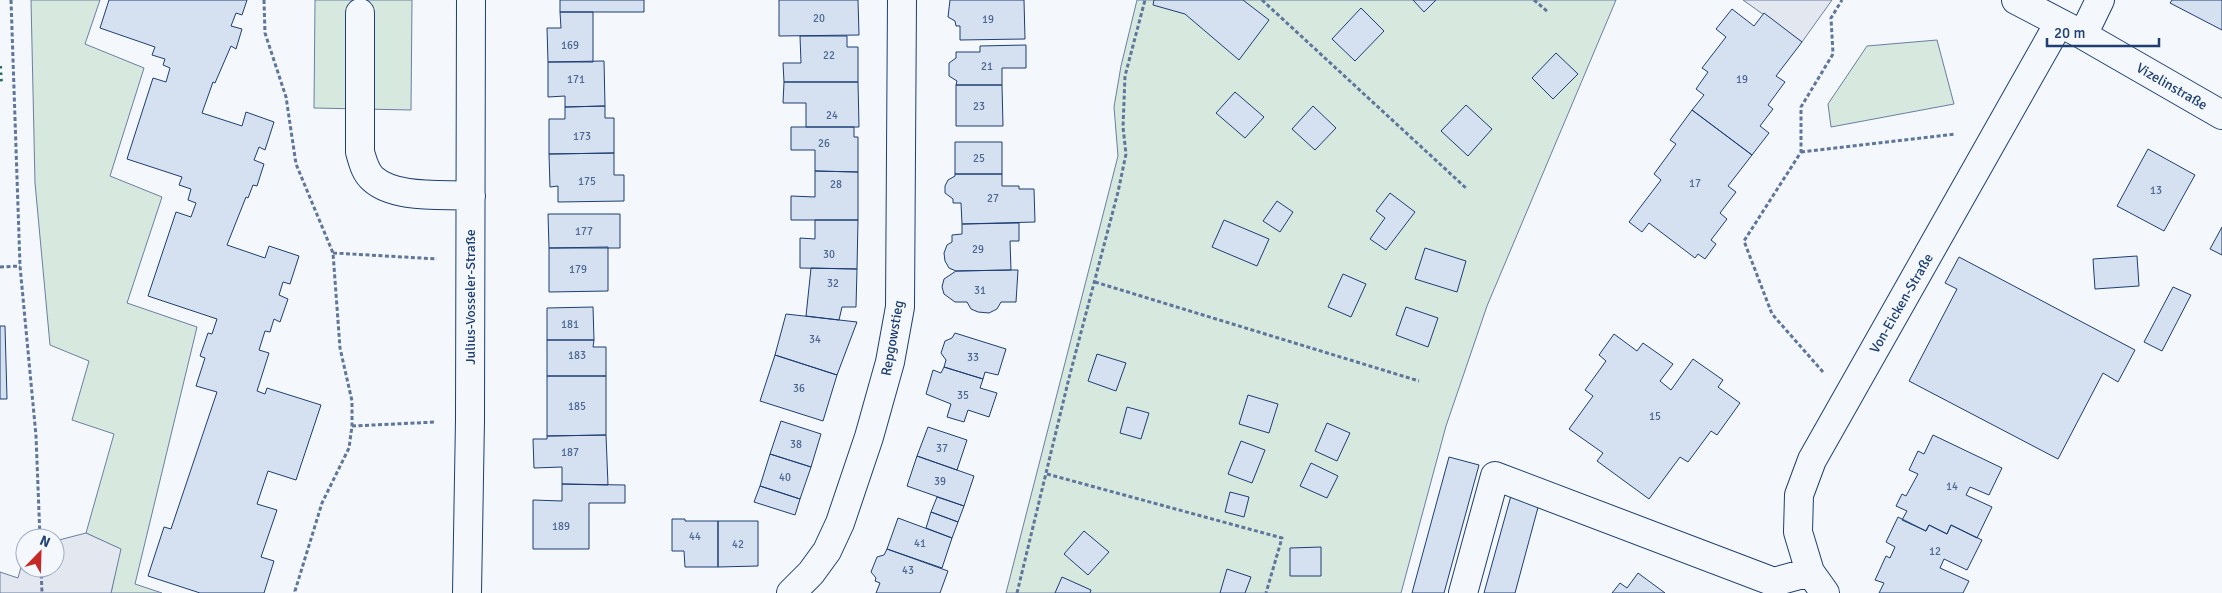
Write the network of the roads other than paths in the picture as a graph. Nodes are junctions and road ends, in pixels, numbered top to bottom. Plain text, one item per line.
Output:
1 (471, 0) edge
2 (902, 0) edge
3 (2016, 0) edge
4 (2100, 0) edge
5 (360, 13) dead end
6 (2071, 29) junction
7 (2222, 115) edge
8 (471, 196) junction
9 (1817, 582) edge
10 (467, 593) edge
11 (791, 593) edge
12 (1463, 593) edge

1 - 8 street, Julius-Vosseler-Straße
2 - 11 street, Repgowstieg
3 - 6 street, Vizelinstraße
4 - 6 street, Von-Eicken-Straße
5 - 8 street
6 - 7 street, Vizelinstraße
6 - 9 street, Von-Eicken-Straße
8 - 10 street, Julius-Vosseler-Straße
9 - 12 street

